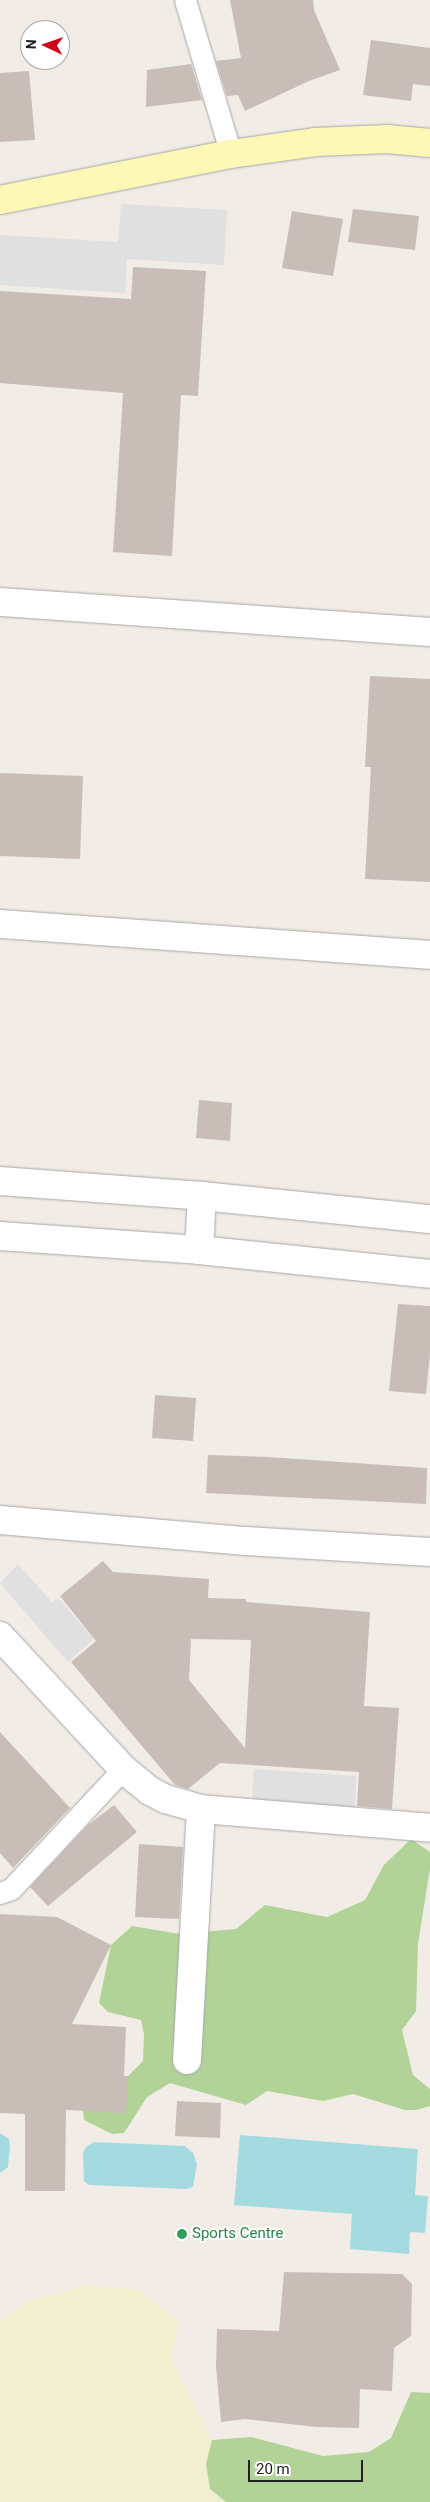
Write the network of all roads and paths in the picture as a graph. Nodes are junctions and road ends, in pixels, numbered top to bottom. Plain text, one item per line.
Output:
1 (185, 0) edge
2 (430, 143) edge
3 (231, 154) junction
4 (0, 200) edge
5 (0, 602) edge
6 (430, 632) edge
7 (0, 924) edge
8 (430, 955) edge
9 (0, 1181) edge
10 (202, 1196) junction
11 (430, 1219) edge
12 (0, 1236) edge
13 (199, 1250) junction
14 (430, 1274) edge
15 (0, 1520) edge
16 (430, 1552) edge
17 (0, 1636) edge
18 (123, 1769) junction
19 (201, 1809) junction
20 (430, 1828) edge
21 (2, 1897) edge
22 (187, 2060) dead end

1 - 3 lane
2 - 3 main road
3 - 4 main road
5 - 6 street
7 - 8 street
9 - 10 street
10 - 11 street
10 - 13 street
12 - 13 street
13 - 14 street
15 - 16 street
17 - 18 street
18 - 19 street
18 - 21 lane
19 - 20 street
19 - 22 street

